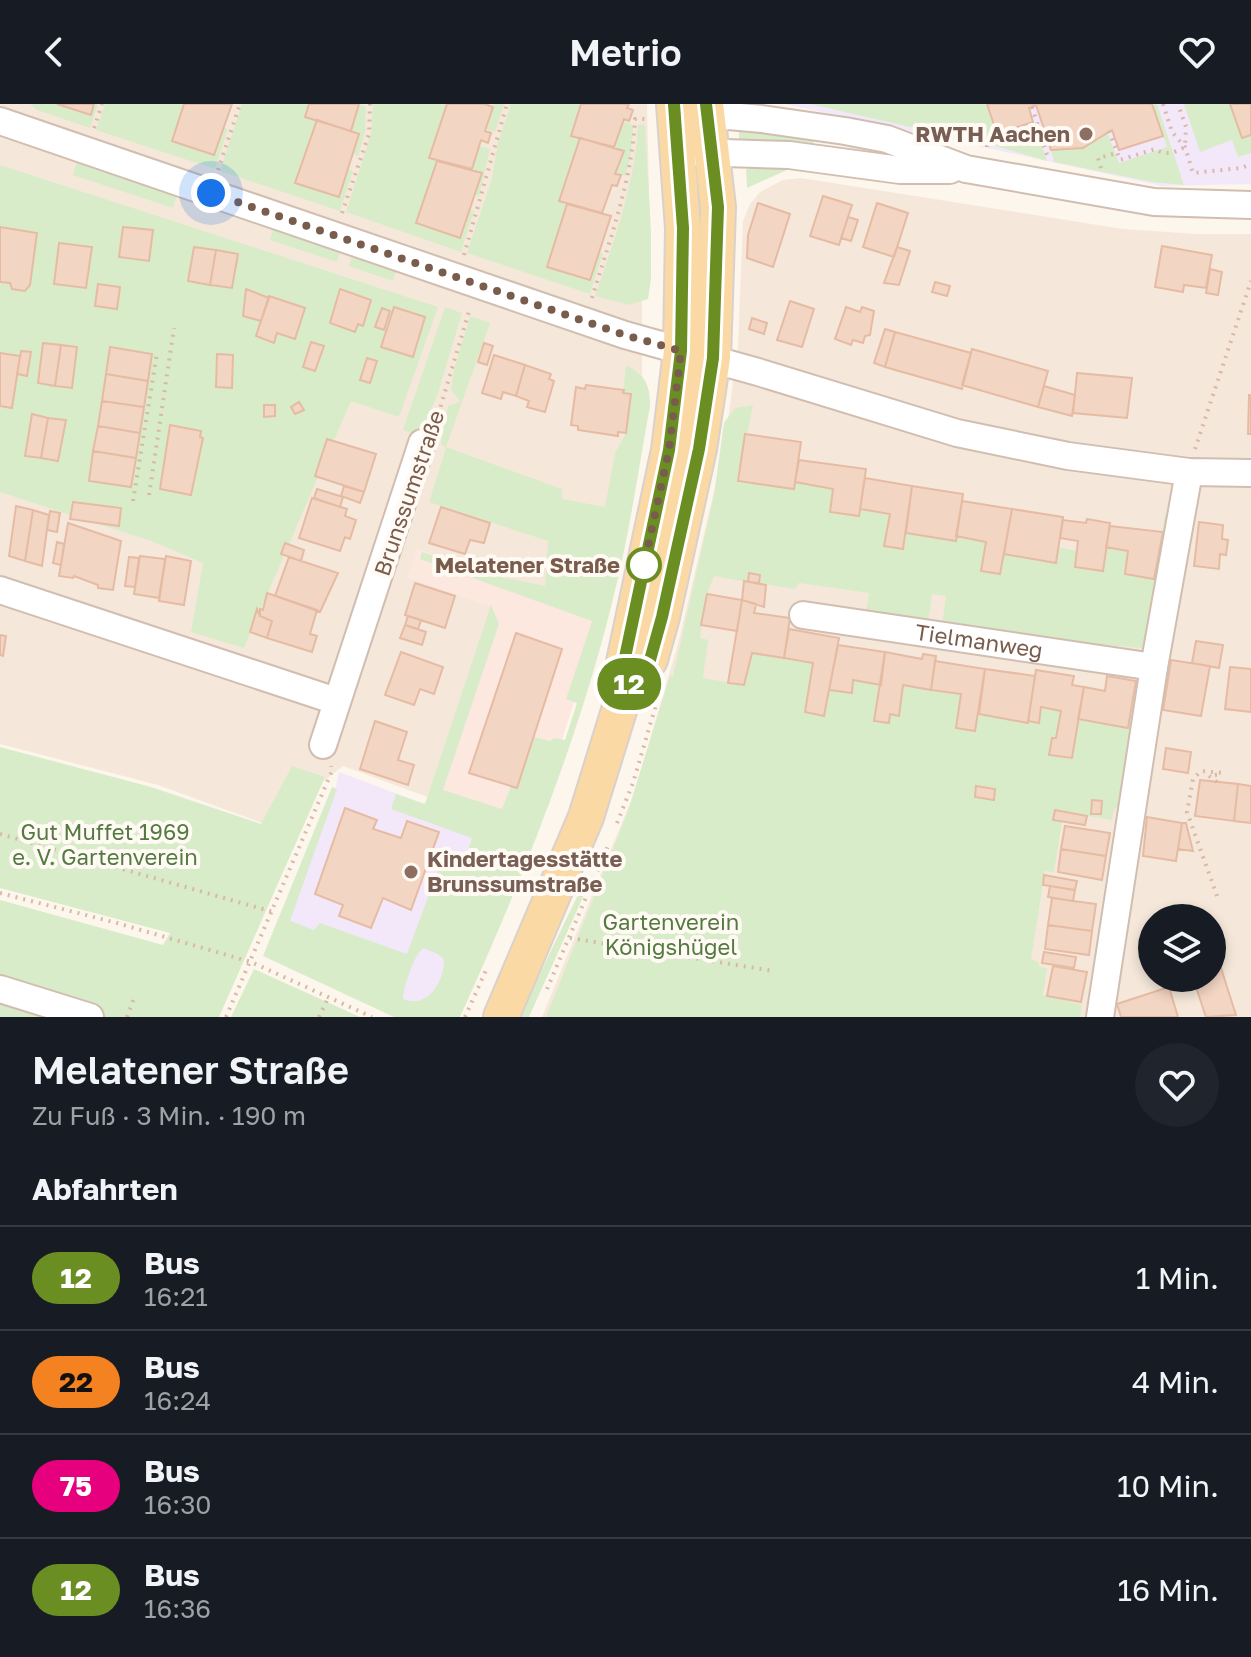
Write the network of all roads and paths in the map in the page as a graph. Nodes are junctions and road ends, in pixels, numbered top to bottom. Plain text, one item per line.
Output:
1 (240, 104) edge
2 (370, 104) edge
3 (507, 104) edge
4 (1163, 104) edge
5 (1178, 104) edge
6 (1032, 107) dead end
7 (682, 112) edge
8 (0, 121) edge
9 (1038, 126) junction
10 (1109, 131) dead end
11 (489, 138) dead end
12 (496, 140) junction
13 (1043, 141) dead end
14 (1185, 147) junction
15 (696, 152) junction
16 (1117, 153) junction
17 (352, 161) dead end
18 (358, 164) junction
19 (1251, 164) edge
20 (1234, 169) junction
21 (1102, 170) dead end
22 (976, 172) junction
23 (1238, 178) dead end
24 (211, 193) junction
25 (1251, 205) edge
26 (335, 235) junction
27 (468, 280) junction
28 (1251, 281) edge
29 (595, 288) dead end
30 (174, 328) dead end
31 (157, 353) dead end
32 (697, 355) junction
33 (422, 443) joint
34 (1189, 472) junction
35 (1251, 473) edge
36 (149, 495) dead end
37 (133, 501) dead end
38 (0, 590) edge
39 (803, 615) dead end
40 (1154, 667) junction
41 (336, 701) junction
42 (323, 745) joint
43 (1217, 782) dead end
44 (0, 834) edge
45 (0, 893) edge
46 (1217, 896) dead end
47 (273, 912) junction
48 (570, 938) dead end
49 (492, 959) dead end
50 (525, 961) junction
51 (251, 962) junction
52 (773, 971) dead end
53 (0, 989) edge
54 (134, 998) dead end
55 (328, 998) junction
56 (90, 1017) edge
57 (127, 1017) edge
58 (226, 1017) edge
59 (319, 1017) edge
60 (372, 1017) edge
61 (465, 1017) edge
62 (494, 1017) edge
63 (501, 1017) edge
64 (1100, 1017) edge

1 - 24 path
2 - 18 path
3 - 12 path, Brunssumstraße
4 - 14 path
5 - 14 path
6 - 9 path
7 - 15 main road
7 - 22 street
7 - 29 path
8 - 24 street
9 - 13 path
9 - 22 path
10 - 16 path
11 - 12 path
12 - 27 path, Brunssumstraße
14 - 16 path
14 - 20 path
15 - 22 street
15 - 32 main road
16 - 21 path
17 - 18 path
18 - 26 path
19 - 20 path
20 - 23 path
22 - 25 street
24 - 26 street
26 - 27 street
27 - 32 street
27 - 33 path, Brunssumstraße
28 - 34 path
30 - 36 path
31 - 37 path
32 - 34 street
32 - 50 main road
33 - 41 street, Brunssumstraße
34 - 35 street
34 - 40 street
38 - 41 street
39 - 40 street, Tielmanweg
40 - 64 street
41 - 42 street, Brunssumstraße
42 - 47 path
43 - 46 path
44 - 47 path
45 - 51 path
47 - 51 path
48 - 52 path
49 - 61 path
50 - 62 main road
50 - 63 main road
51 - 55 path
51 - 58 path
53 - 56 street
54 - 57 path
55 - 59 path
55 - 60 path

